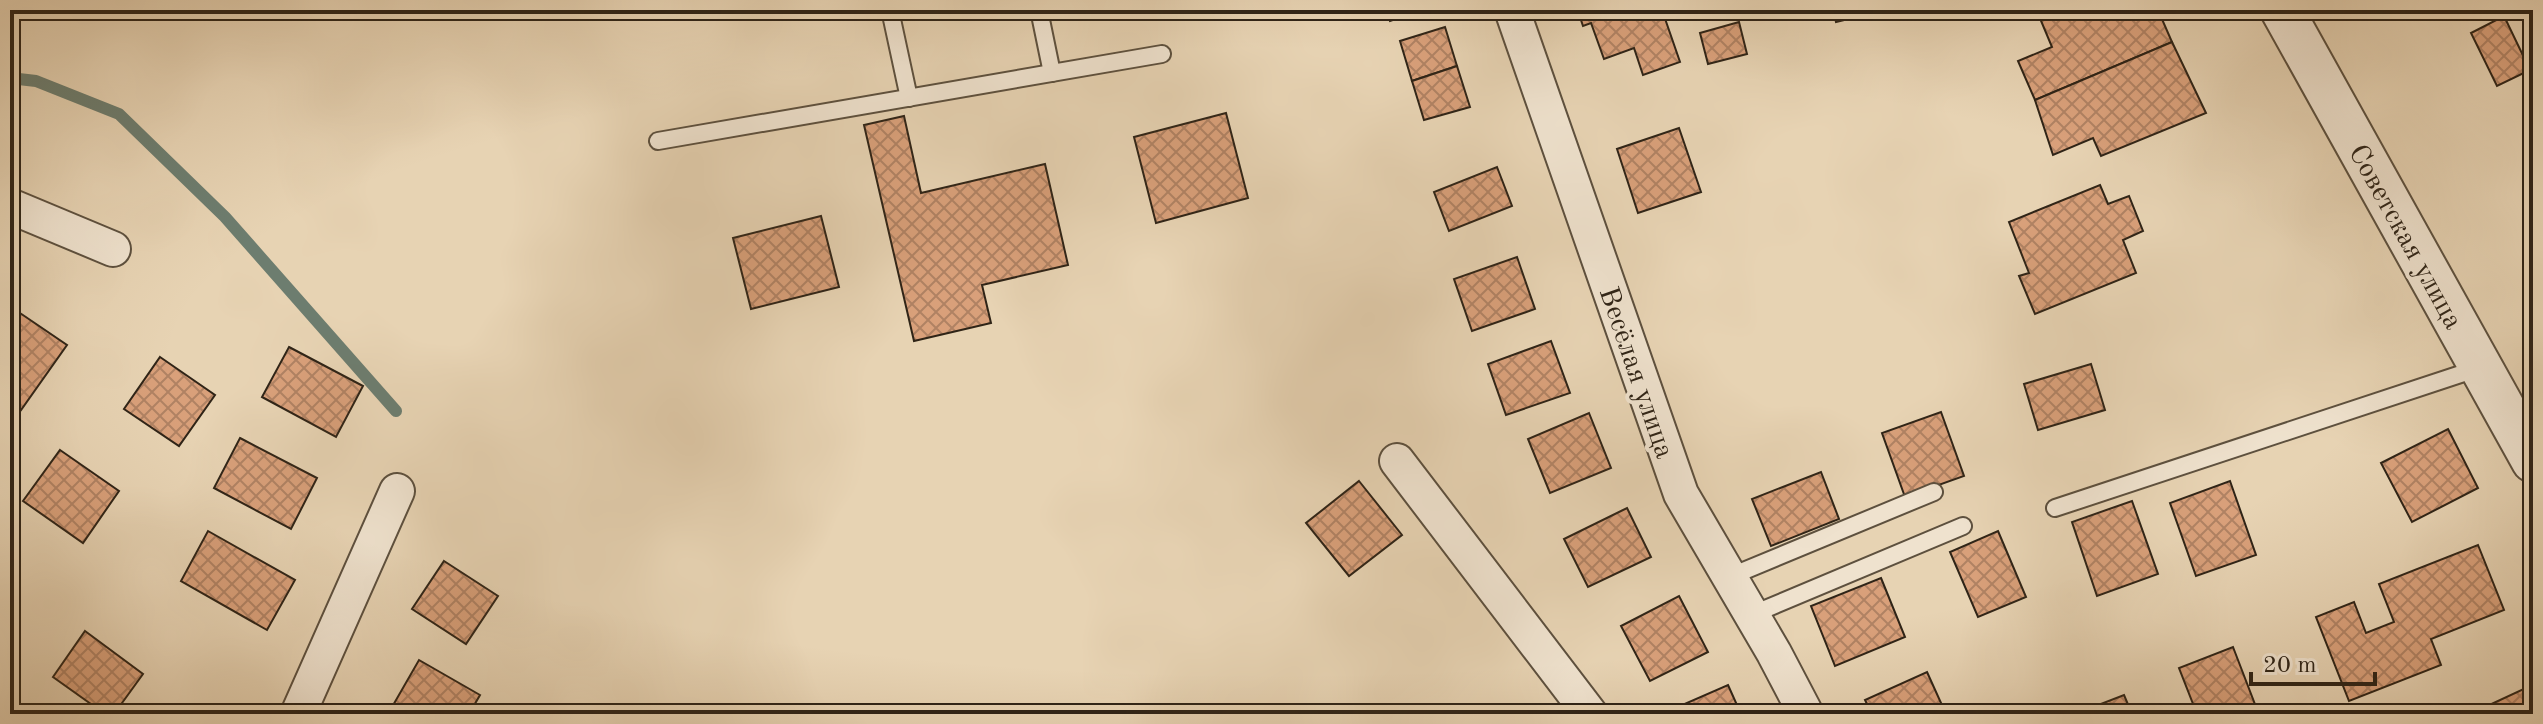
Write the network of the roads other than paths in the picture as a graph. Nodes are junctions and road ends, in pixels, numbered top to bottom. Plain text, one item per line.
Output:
1 (890, 10) edge
2 (1039, 10) edge
3 (1512, 10) edge
4 (2282, 10) edge
5 (1162, 54) dead end
6 (1052, 73) junction
7 (909, 98) junction
8 (658, 141) dead end
9 (10, 206) edge
10 (113, 249) dead end
11 (2479, 368) junction
12 (1397, 461) dead end
13 (2533, 461) edge
14 (397, 491) dead end
15 (1934, 492) dead end
16 (2055, 508) dead end
17 (1963, 526) dead end
18 (1729, 577) junction
19 (1751, 615) junction
20 (298, 714) edge
21 (1590, 714) edge
22 (1806, 714) edge

1 - 7 lane
2 - 6 lane
3 - 18 street, Весёлая улица
4 - 11 street, Советская улица
5 - 6 lane
6 - 7 lane
7 - 8 lane
9 - 10 street
11 - 13 street, Советская улица
11 - 16 lane
12 - 21 street
14 - 20 street
15 - 18 lane
17 - 19 lane
18 - 19 street, Весёлая улица
19 - 22 street, Весёлая улица

